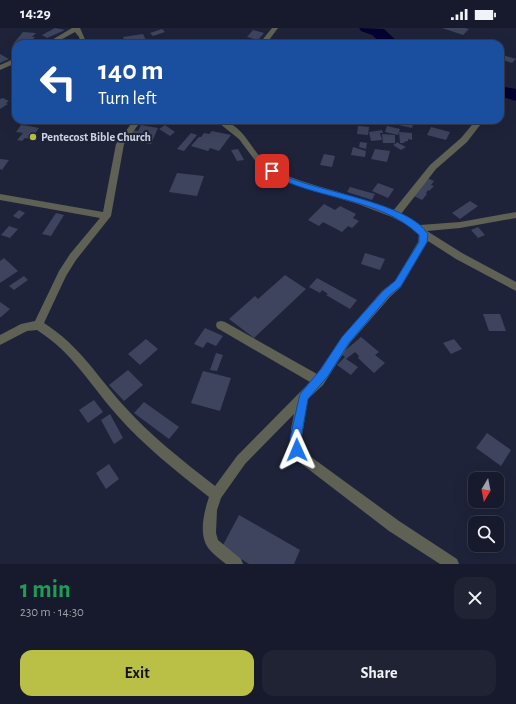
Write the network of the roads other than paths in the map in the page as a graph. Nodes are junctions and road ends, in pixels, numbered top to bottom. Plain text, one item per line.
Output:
1 (275, 28) edge
2 (73, 29) edge
3 (55, 40) edge
4 (83, 40) edge
5 (265, 40) edge
6 (12, 62) edge
7 (0, 68) edge
8 (135, 124) edge
9 (224, 124) edge
10 (477, 124) edge
11 (0, 197) edge
12 (395, 215) junction
13 (516, 215) edge
14 (107, 216) junction
15 (421, 232) junction
16 (516, 287) edge
17 (38, 325) junction
18 (221, 325) dead end
19 (0, 340) edge
20 (319, 380) junction
21 (304, 397) junction
22 (216, 495) junction
23 (236, 564) edge
24 (452, 564) edge

1 - 5 street
2 - 3 street
2 - 4 street
6 - 7 street
8 - 14 street
9 - 12 street
10 - 12 street
11 - 14 street
12 - 15 street
13 - 15 street
14 - 17 street
15 - 16 street
15 - 20 street
17 - 19 street
17 - 22 street
18 - 20 street
20 - 21 street
21 - 22 street
21 - 24 street
22 - 23 street

